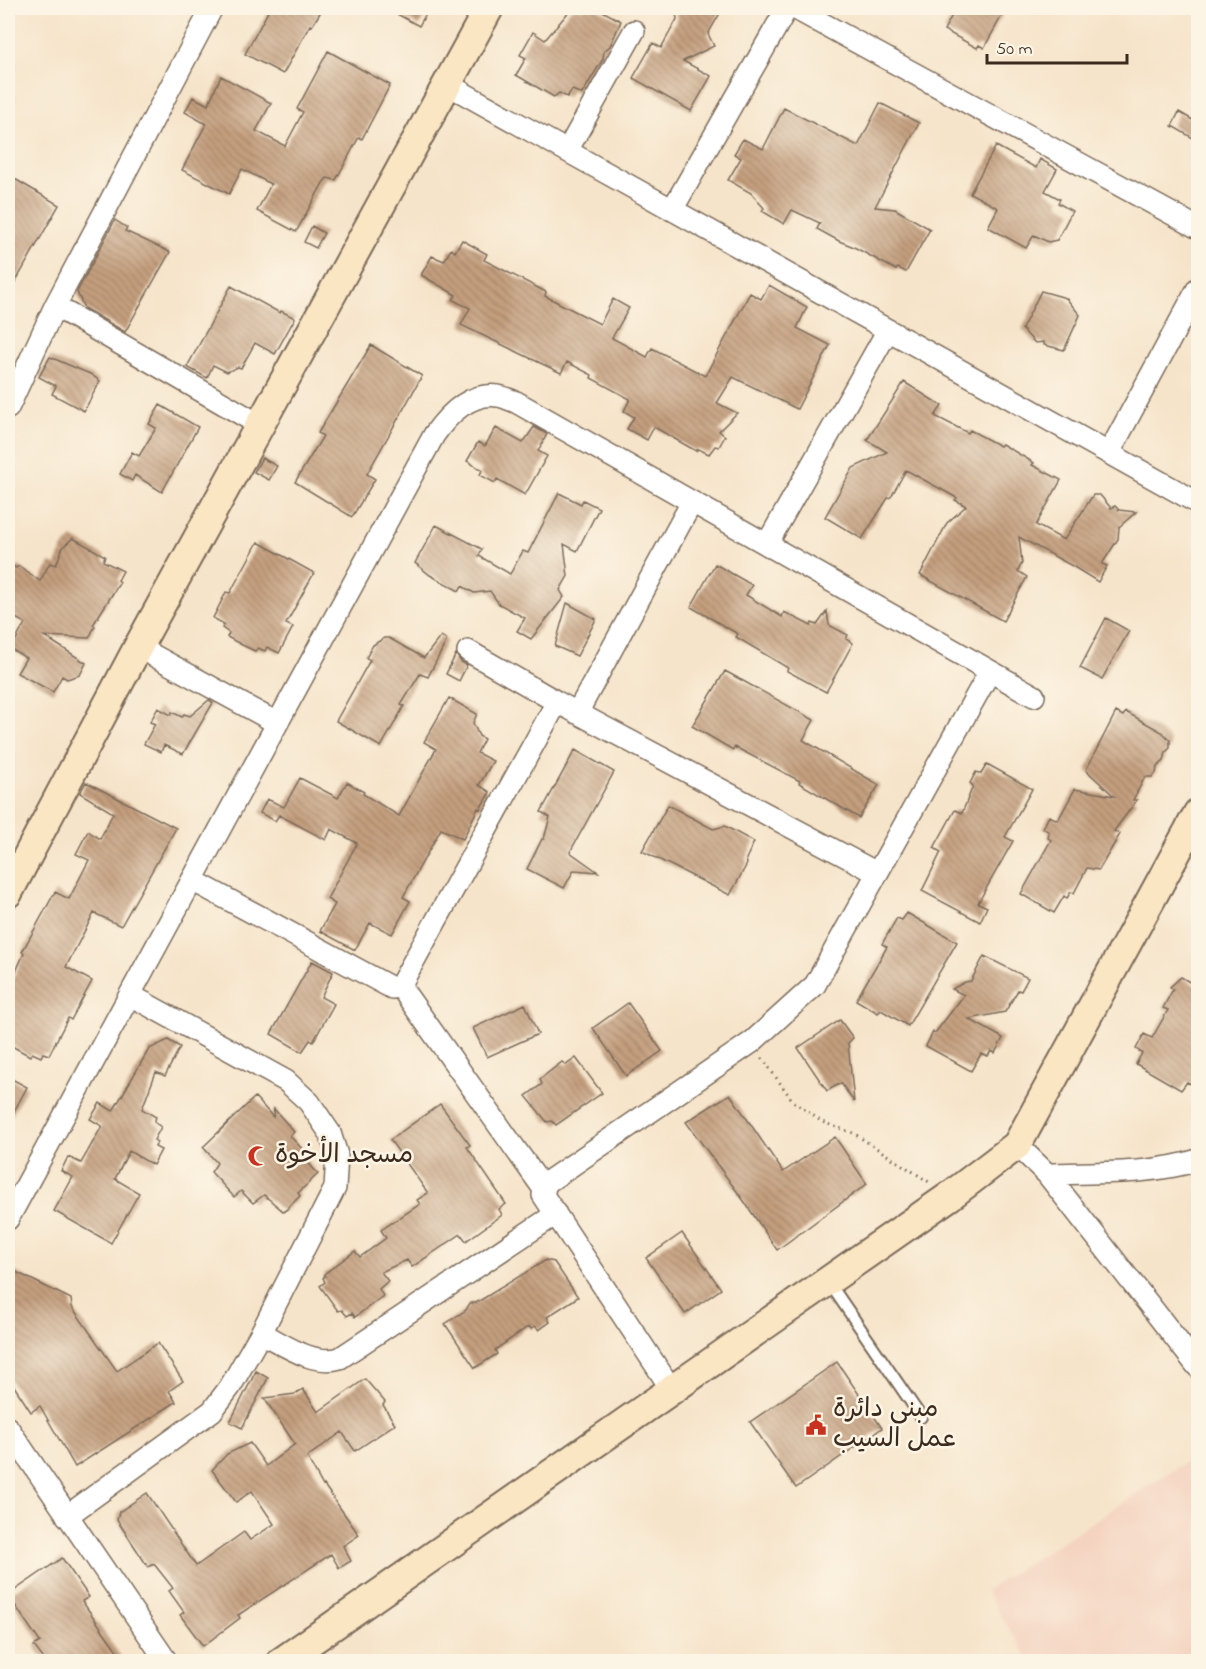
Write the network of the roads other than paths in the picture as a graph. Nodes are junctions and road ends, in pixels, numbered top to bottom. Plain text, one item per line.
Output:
1 (212, 8) edge
2 (489, 8) edge
3 (787, 8) edge
4 (794, 8) edge
5 (634, 31) dead end
6 (447, 84) junction
7 (567, 151) junction
8 (672, 210) junction
9 (1198, 228) edge
10 (1198, 288) edge
11 (55, 306) junction
12 (888, 330) junction
13 (8, 408) edge
14 (260, 425) junction
15 (1109, 453) junction
16 (692, 502) junction
17 (1198, 503) edge
18 (767, 544) junction
19 (138, 647) junction
20 (468, 651) dead end
21 (990, 671) junction
22 (1034, 696) dead end
23 (557, 702) junction
24 (577, 713) junction
25 (278, 723) junction
26 (1198, 813) edge
27 (878, 873) junction
28 (192, 880) junction
29 (8, 893) edge
30 (400, 986) junction
31 (130, 995) junction
32 (1017, 1145) junction
33 (1198, 1160) edge
34 (1047, 1174) junction
35 (543, 1188) junction
36 (556, 1214) junction
37 (8, 1219) edge
38 (828, 1281) junction
39 (261, 1333) junction
40 (1198, 1367) edge
41 (672, 1390) junction
42 (921, 1417) dead end
43 (8, 1428) edge
44 (67, 1516) junction
45 (167, 1662) edge
46 (280, 1662) edge

1 - 11 street
2 - 6 street
3 - 8 street
4 - 9 street
5 - 7 street
6 - 7 street
6 - 14 street
7 - 8 street
8 - 12 street
10 - 15 street
11 - 13 street
11 - 14 street
12 - 15 street
12 - 18 street
14 - 19 street
15 - 17 street
16 - 18 street
16 - 24 street
16 - 25 street
18 - 21 street
19 - 25 street
19 - 29 street
20 - 23 street
21 - 22 street
21 - 27 street
23 - 24 street
23 - 30 street
24 - 27 street
25 - 28 street
26 - 32 street
27 - 35 street
28 - 30 street
28 - 31 street
30 - 35 street
31 - 37 street
31 - 39 street
32 - 34 street
32 - 38 street
33 - 34 street
34 - 40 street
35 - 36 street
36 - 39 street
36 - 41 street
38 - 41 street
38 - 42 lane
39 - 44 street
41 - 46 street
43 - 44 street
44 - 45 street

